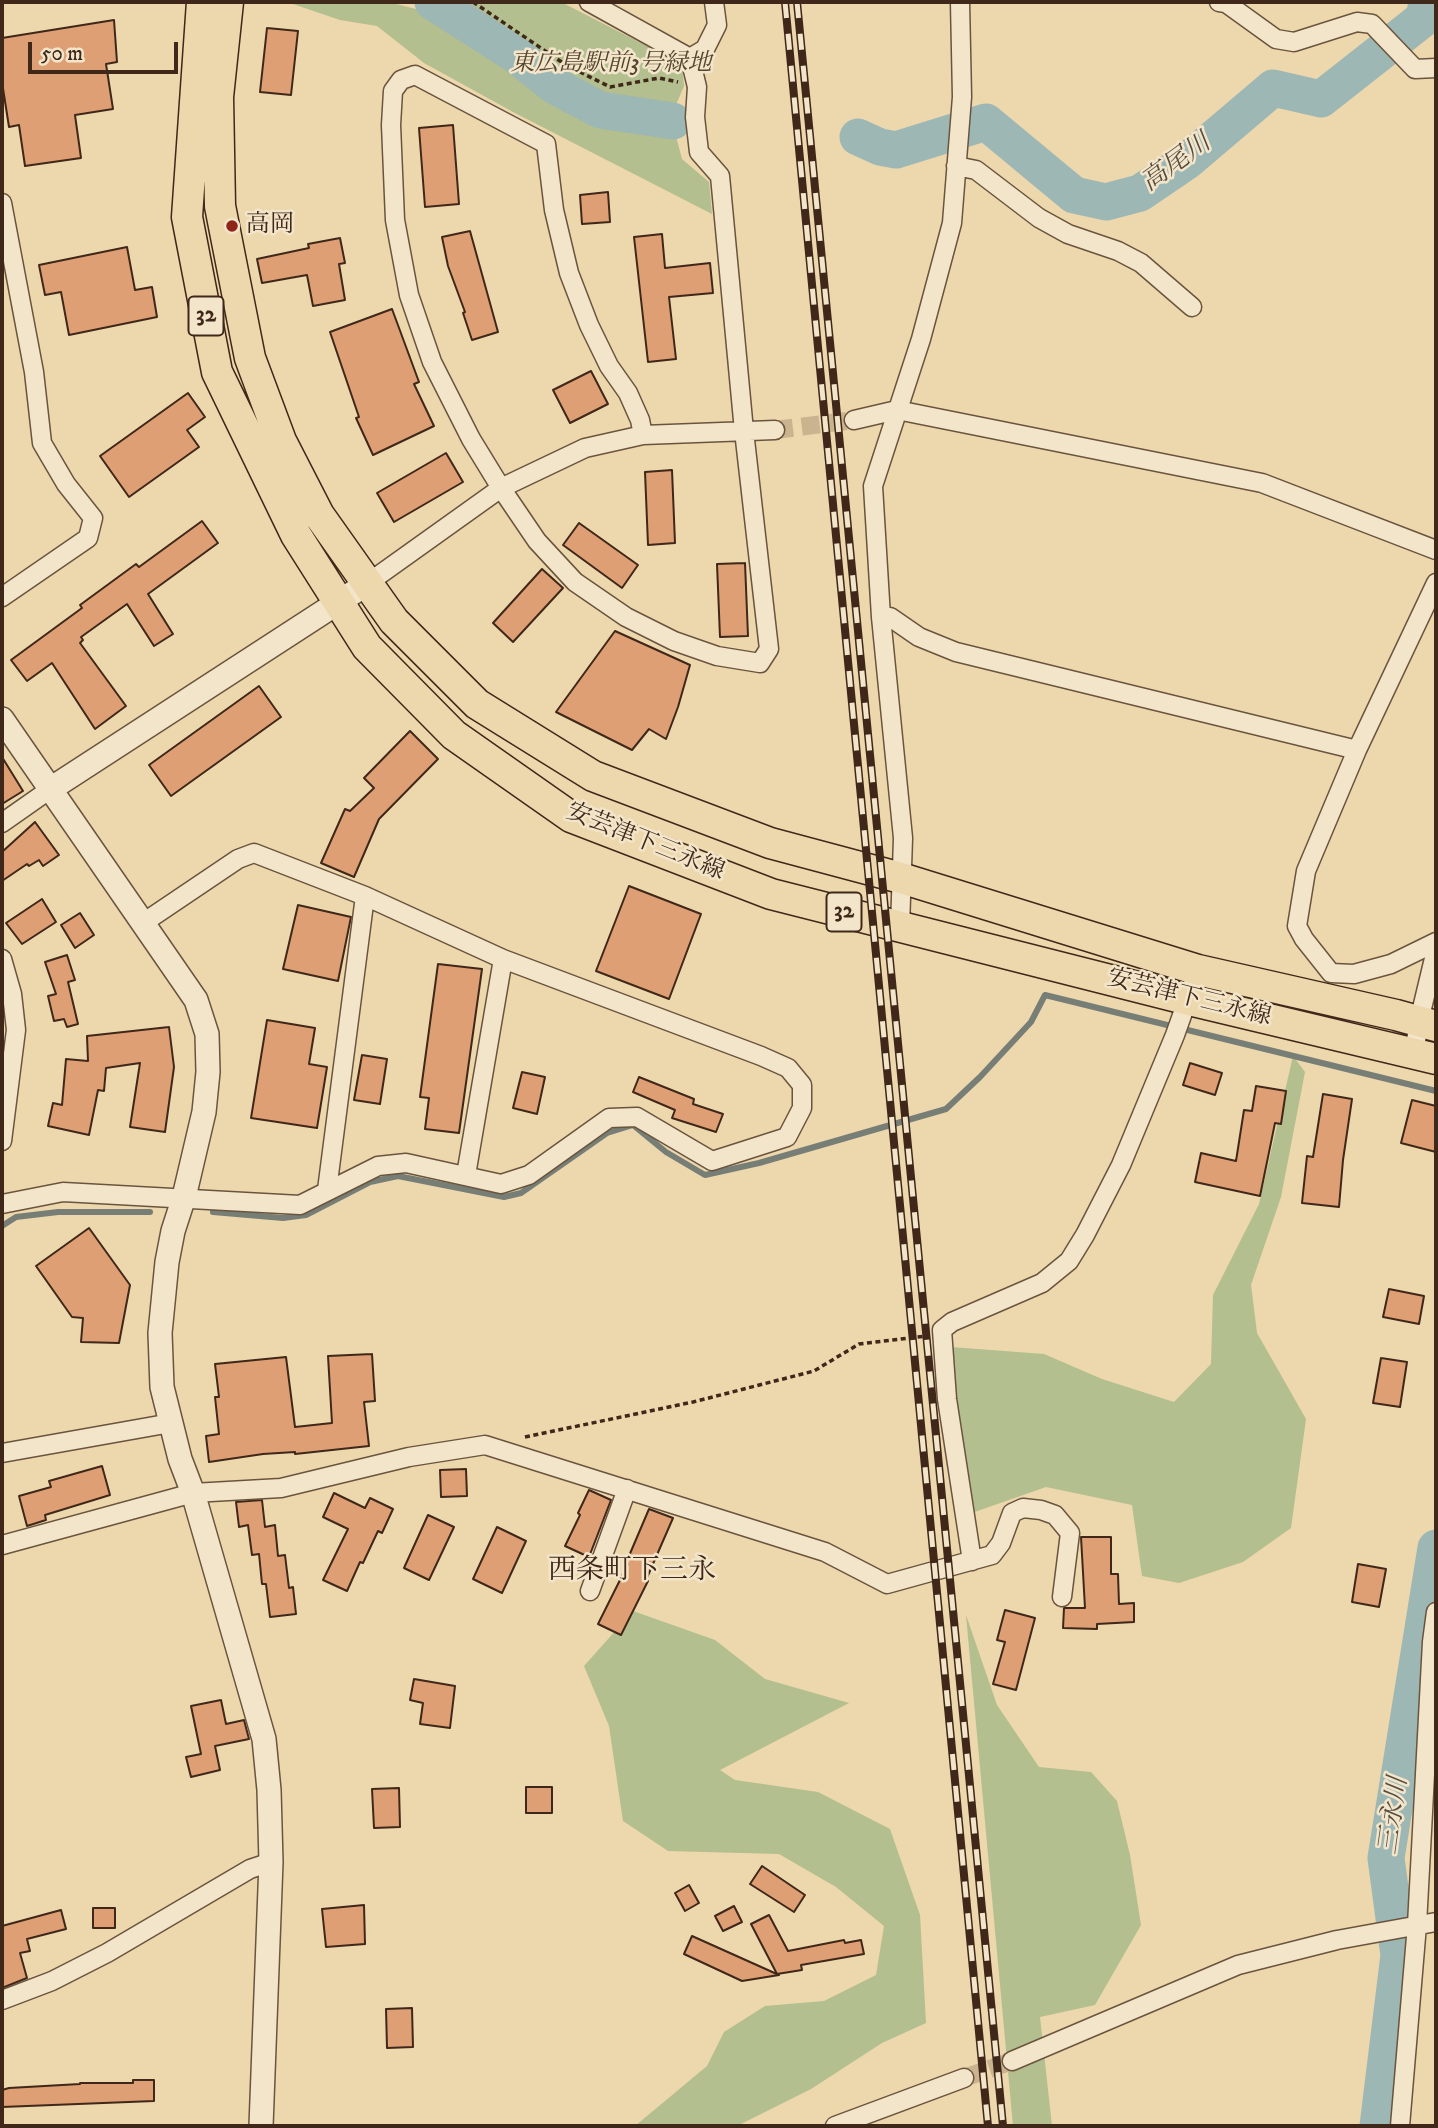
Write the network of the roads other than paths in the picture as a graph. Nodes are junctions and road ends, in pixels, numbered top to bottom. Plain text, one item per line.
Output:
1 (202, 2) edge
2 (228, 2) edge
3 (589, 2) edge
4 (714, 2) edge
5 (960, 2) edge
6 (1219, 2) edge
7 (690, 58) junction
8 (1436, 68) edge
9 (956, 166) junction
10 (2, 203) edge
11 (1192, 307) dead end
12 (897, 410) junction
13 (854, 419) tunnel mouth
14 (775, 430) tunnel mouth
15 (744, 431) junction
16 (643, 435) junction
17 (501, 488) junction
18 (1436, 550) edge
19 (368, 583) junction
20 (1436, 583) edge
21 (2, 597) edge
22 (339, 600) junction
23 (881, 617) junction
24 (2, 719) edge
25 (1357, 750) junction
26 (49, 790) junction
27 (2, 823) edge
28 (901, 878) junction
29 (366, 896) junction
30 (142, 923) junction
31 (900, 926) junction
32 (1436, 942) edge
33 (1436, 950) edge
34 (2, 958) edge
35 (503, 959) junction
36 (1198, 970) junction
37 (1182, 1018) junction
38 (1428, 1024) edge
39 (1425, 1056) edge
40 (2, 1141) edge
41 (466, 1175) junction
42 (327, 1190) junction
43 (184, 1197) junction
44 (2, 1204) edge
45 (171, 1423) junction
46 (2, 1453) edge
47 (627, 1489) junction
48 (193, 1493) junction
49 (2, 1545) edge
50 (972, 1561) junction
51 (590, 1591) dead end
52 (1062, 1597) dead end
53 (1436, 1612) edge
54 (271, 1862) junction
55 (1436, 1922) edge
56 (1411, 1927) junction
57 (2, 2000) edge
58 (1012, 2061) tunnel mouth
59 (964, 2078) tunnel mouth
60 (261, 2126) edge
61 (835, 2126) edge
62 (1401, 2126) edge

1 - 22 main road, 安芸津下三永線 / 32
2 - 19 main road, 安芸津下三永線 / 32
3 - 7 street
4 - 7 street
5 - 9 street
6 - 8 street
7 - 15 street
9 - 11 street
9 - 12 street
10 - 21 street
12 - 13 street
12 - 18 street
12 - 23 street
14 - 15 street
15 - 16 street
15 - 17 street
16 - 17 street
16 - 17 street
17 - 19 street
19 - 22 street
19 - 28 main road, 安芸津下三永線 / 32
20 - 25 street
22 - 26 street
22 - 31 main road, 安芸津下三永線 / 32
23 - 25 street
23 - 28 street
24 - 26 street
25 - 32 street
26 - 27 street
26 - 30 street
28 - 31 street
28 - 36 main road, 安芸津下三永線 / 32
29 - 30 street
29 - 35 street
29 - 42 street
30 - 43 street
31 - 37 main road, 安芸津下三永線 / 32
33 - 38 street
34 - 40 street
35 - 41 street
35 - 41 street
36 - 37 street
36 - 38 main road, 安芸津下三永線 / 32
37 - 39 main road, 安芸津下三永線 / 32
37 - 50 street
38 - 39 street
41 - 42 street
42 - 43 street
43 - 44 street
43 - 45 street
45 - 46 street
45 - 48 street
47 - 48 street
47 - 50 street
47 - 51 street
48 - 49 street
48 - 54 street
50 - 52 street
53 - 56 street
54 - 57 street
54 - 60 street
55 - 56 street
56 - 58 street
56 - 62 street
59 - 61 street

